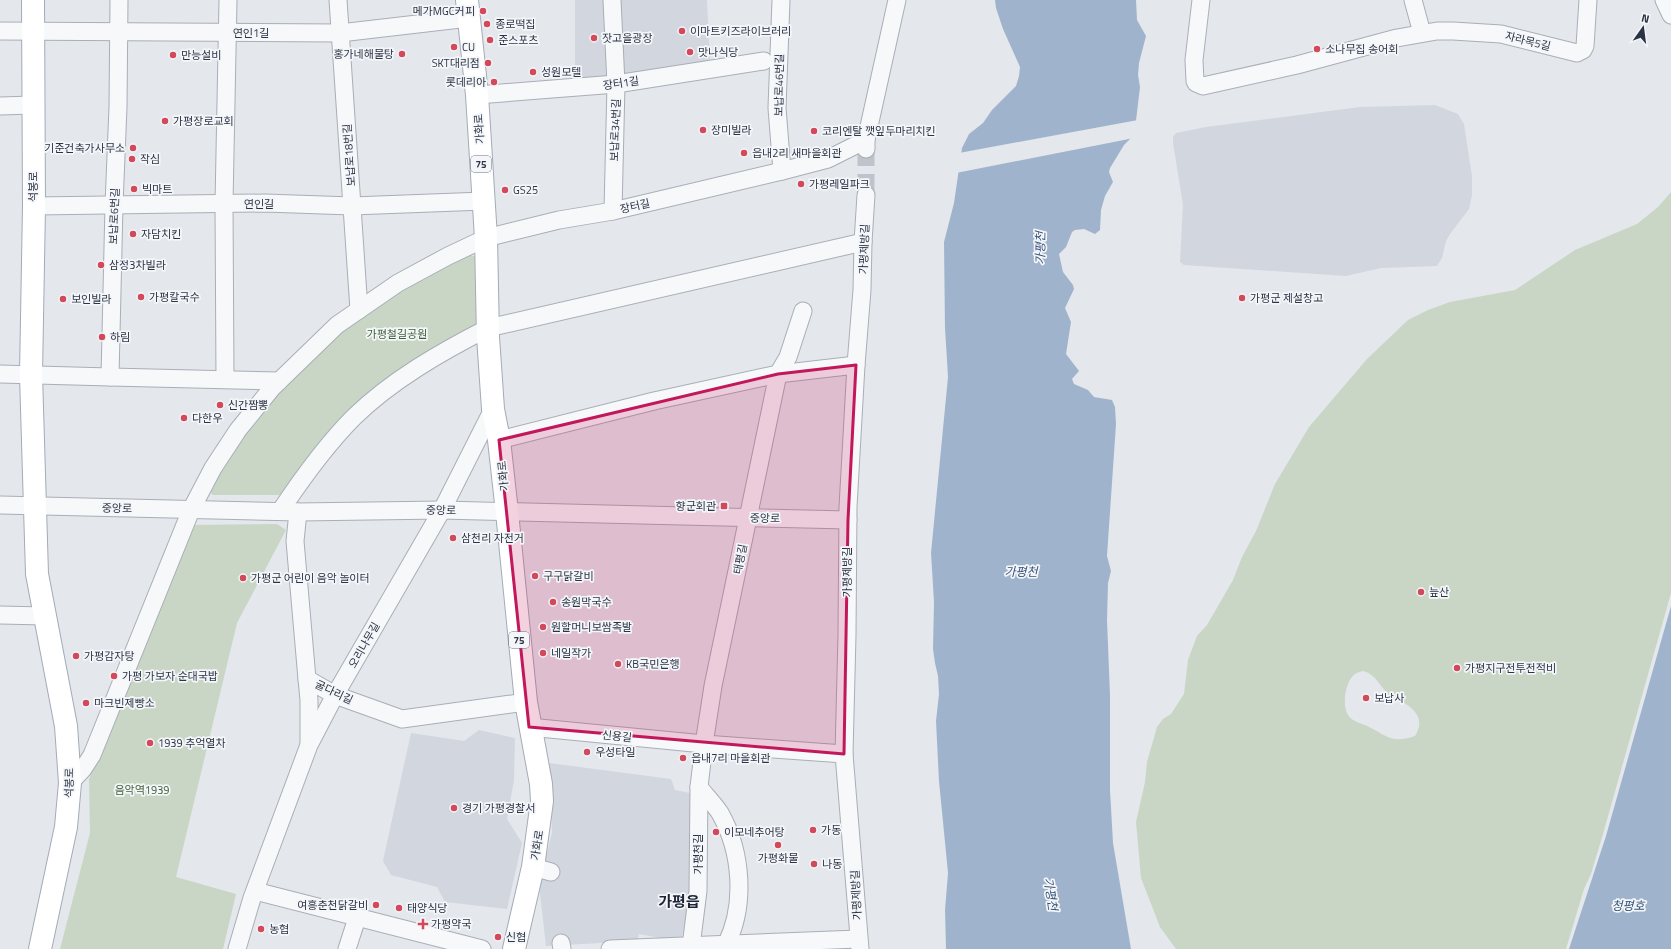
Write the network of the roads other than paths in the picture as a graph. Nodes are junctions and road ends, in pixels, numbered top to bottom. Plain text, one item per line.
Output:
1 (33, 0) edge
2 (119, 0) edge
3 (228, 0) edge
4 (338, 0) edge
5 (612, 0) edge
6 (781, 0) edge
7 (897, 0) edge
8 (1201, 0) edge
9 (1413, 0) edge
10 (1588, 0) edge
11 (1664, 0) edge
12 (468, 9) edge
13 (1671, 15) edge
14 (0, 31) edge
15 (33, 32) junction
16 (119, 32) junction
17 (228, 33) junction
18 (340, 33) junction
19 (1422, 33) junction
20 (764, 61) dead end
21 (616, 84) junction
22 (477, 95) junction
23 (32, 105) junction
24 (0, 106) edge
25 (782, 171) junction
26 (866, 195) tunnel mouth
27 (484, 201) junction
28 (224, 204) junction
29 (114, 205) junction
30 (34, 206) junction
31 (352, 206) junction
32 (613, 211) junction
33 (486, 238) junction
34 (863, 242) junction
35 (359, 310) junction
36 (803, 311) dead end
37 (488, 328) junction
38 (856, 365) junction
39 (0, 374) edge
40 (778, 374) junction
41 (31, 375) junction
42 (110, 377) junction
43 (225, 379) junction
44 (279, 381) junction
45 (493, 409) junction
46 (499, 440) junction
47 (0, 505) edge
48 (34, 506) junction
49 (191, 510) junction
50 (281, 510) junction
51 (442, 510) junction
52 (298, 512) junction
53 (507, 512) junction
54 (748, 517) junction
55 (848, 520) junction
56 (0, 615) edge
57 (45, 616) junction
58 (307, 679) junction
59 (335, 696) junction
60 (526, 702) junction
61 (529, 727) junction
62 (704, 744) junction
63 (309, 746) junction
64 (844, 754) junction
65 (70, 782) junction
66 (699, 787) junction
67 (255, 891) junction
68 (357, 918) junction
69 (859, 944) edge
70 (726, 945) junction
71 (691, 946) junction
72 (40, 949) edge
73 (237, 949) edge
74 (348, 949) edge
75 (482, 949) edge
76 (514, 949) edge
77 (610, 949) edge

1 - 15 main road, 석봉로
2 - 16 street, 보납로6번길
3 - 17 street
4 - 18 street, 보납로18번길
5 - 21 street, 보납로34번길
6 - 25 street, 보납로46번길
7 - 25 street
8 - 19 street
9 - 19 street
10 - 19 street, 자라목5길
11 - 13 street
12 - 18 street, 연인1길
12 - 22 main road, 가화로 / 75
14 - 15 street, 연인1길
15 - 16 street, 연인1길
15 - 23 main road, 석봉로
16 - 17 street, 연인1길
16 - 29 street, 보납로6번길
17 - 18 street, 연인1길
17 - 28 street
18 - 31 street, 보납로18번길
20 - 21 street, 장터1길
21 - 22 street, 장터1길
21 - 32 street, 보납로34번길
22 - 27 main road, 가화로 / 75
23 - 24 street
23 - 30 main road, 석봉로
25 - 32 street, 장터길
26 - 34 street, 가평제방길
27 - 31 street, 연인길
27 - 33 main road, 가화로 / 75
28 - 29 street, 연인길
28 - 31 street, 연인길
28 - 43 street
29 - 30 street, 연인길
29 - 42 street, 보납로6번길
30 - 41 main road, 석봉로
31 - 35 street, 보납로18번길
32 - 33 street, 장터길
33 - 35 street, 장터길
33 - 37 main road, 가화로 / 75
34 - 37 street
34 - 38 street, 가평제방길
35 - 44 street, 장터길
36 - 40 street, 태평길
37 - 45 main road, 가화로 / 75
37 - 50 street
38 - 40 street
38 - 55 street, 가평제방길
39 - 41 street
40 - 46 street
40 - 54 street, 태평길
41 - 42 street
41 - 48 main road, 석봉로
42 - 43 street
43 - 44 street
44 - 49 street, 장터길
45 - 46 main road, 가화로 / 75
45 - 51 street, 오리나무길
46 - 53 main road, 가화로 / 75
47 - 48 street, 중앙로
48 - 49 street, 중앙로
48 - 57 main road, 석봉로
49 - 50 street, 중앙로
49 - 65 street, 장터길
50 - 52 street, 중앙로
51 - 52 street, 중앙로
51 - 53 street, 중앙로
51 - 59 street, 오리나무길
52 - 58 street, 굴다리길
53 - 54 street, 중앙로
53 - 60 main road, 가화로 / 75
54 - 55 street, 중앙로
54 - 62 street, 태평길
55 - 64 street, 가평제방길
56 - 57 street
57 - 65 main road, 석봉로
58 - 59 street, 굴다리길
58 - 63 street
59 - 60 street, 굴다리길
59 - 63 street, 오리나무길
60 - 61 main road, 가화로 / 75
61 - 62 street, 신용길
61 - 76 main road, 가화로 / 75
62 - 64 street, 신용길
62 - 66 street
63 - 67 street, 오리나무길
64 - 69 street, 가평제방길
65 - 72 main road, 석봉로
66 - 70 street
66 - 71 street, 가평천길
67 - 68 street
67 - 73 street, 오리나무길
68 - 74 street
68 - 75 street
69 - 70 street
70 - 71 street
71 - 77 street

